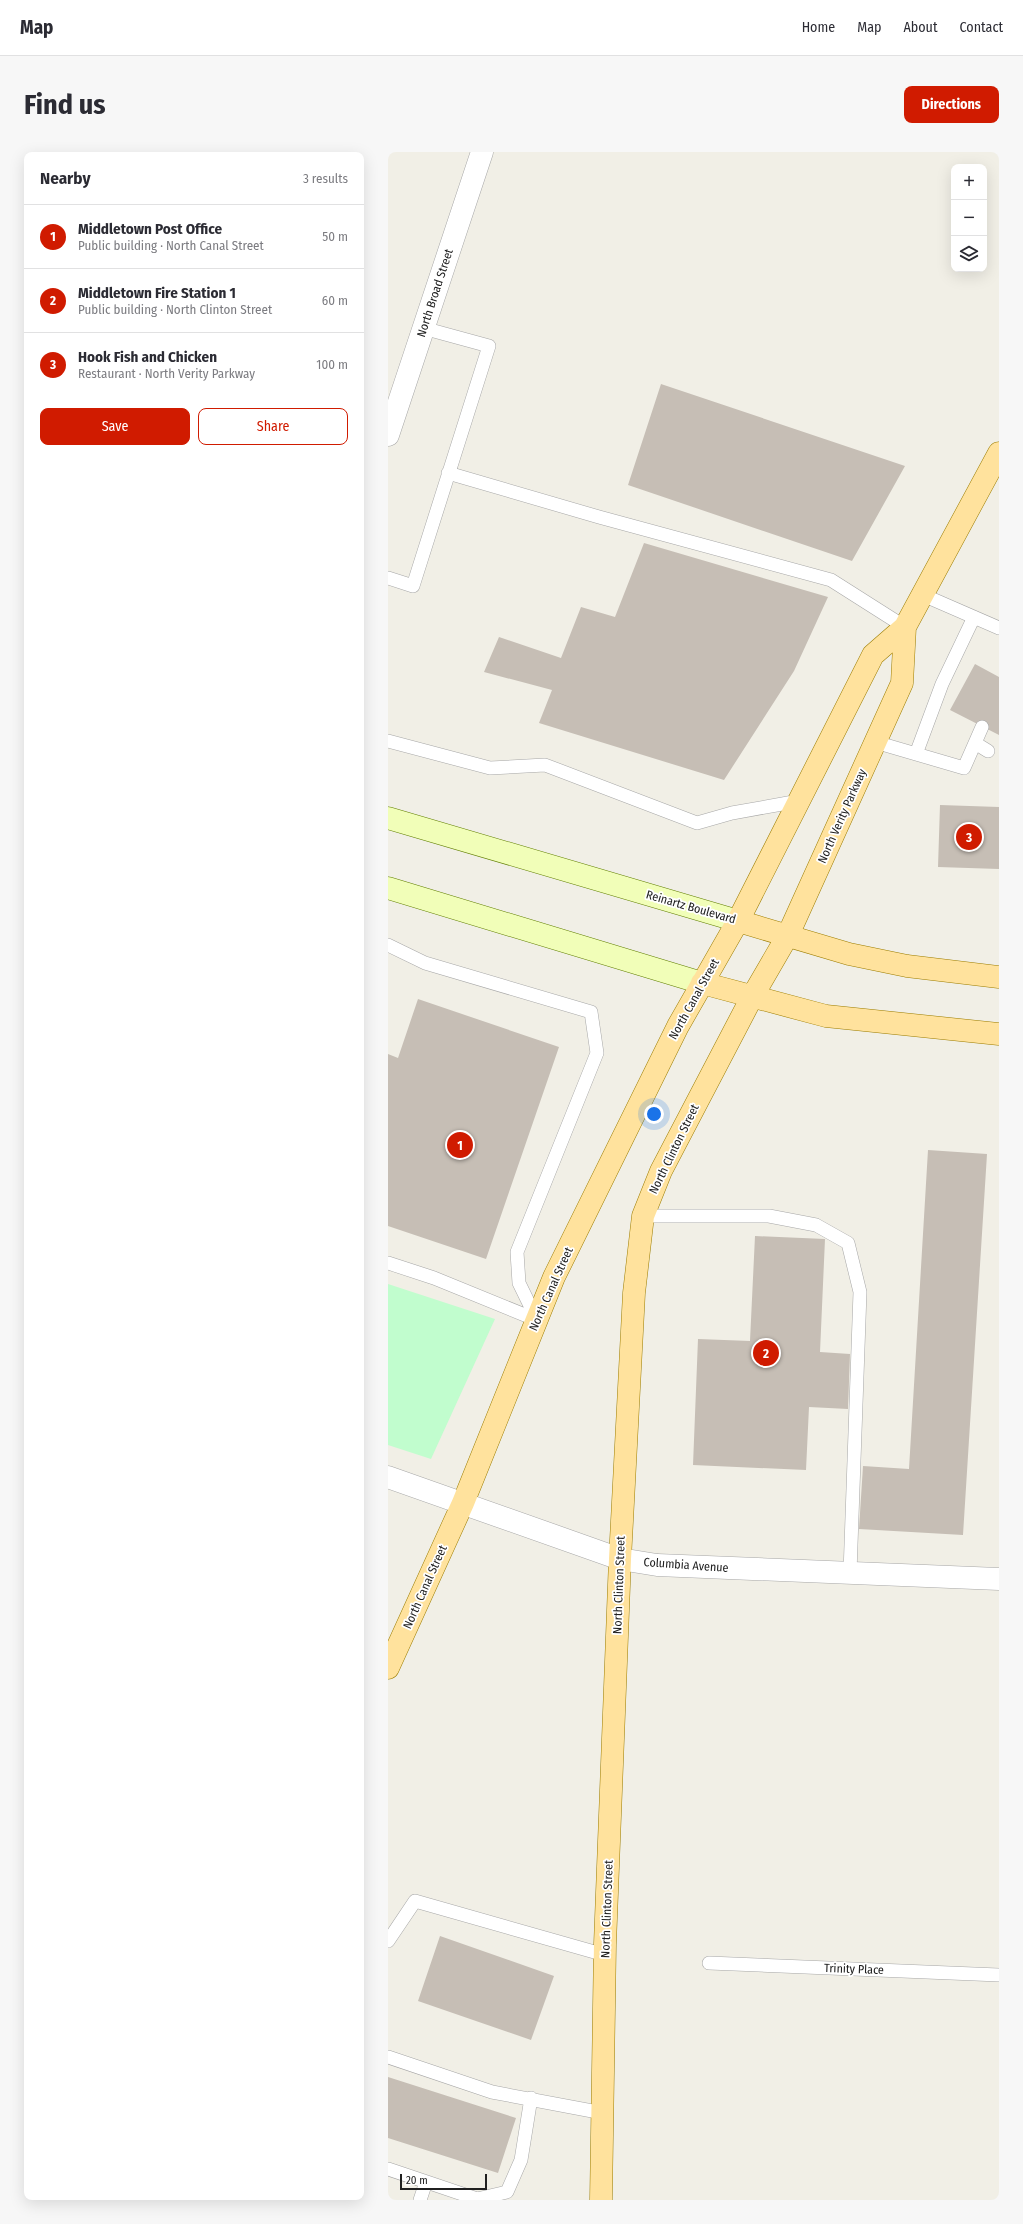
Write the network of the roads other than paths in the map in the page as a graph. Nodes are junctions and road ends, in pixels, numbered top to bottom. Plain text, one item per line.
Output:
1 (482, 152) edge
2 (423, 328) junction
3 (388, 435) edge
4 (999, 453) edge
5 (448, 473) junction
6 (388, 578) edge
7 (923, 595) junction
8 (974, 617) junction
9 (905, 628) junction
10 (999, 628) edge
11 (982, 727) dead end
12 (388, 741) edge
13 (875, 742) junction
14 (975, 743) junction
15 (988, 751) dead end
16 (916, 754) junction
17 (799, 801) junction
18 (388, 818) edge
19 (388, 888) edge
20 (738, 921) junction
21 (788, 935) junction
22 (388, 945) edge
23 (999, 977) edge
24 (702, 983) junction
25 (752, 997) junction
26 (999, 1034) edge
27 (643, 1216) junction
28 (388, 1263) edge
29 (536, 1320) junction
30 (388, 1477) edge
31 (463, 1503) junction
32 (620, 1559) junction
33 (850, 1573) junction
34 (999, 1579) edge
35 (388, 1668) edge
36 (388, 1940) edge
37 (605, 1955) junction
38 (709, 1963) dead end
39 (999, 1976) edge
40 (388, 2057) edge
41 (531, 2098) junction
42 (602, 2113) junction
43 (388, 2169) edge
44 (426, 2182) junction
45 (420, 2200) edge
46 (601, 2200) edge

1 - 2 street, North Broad Street
2 - 3 street, North Broad Street
2 - 5 lane
4 - 7 main road, North Verity Parkway
5 - 6 lane
5 - 9 lane
7 - 8 lane
7 - 9 main road, North Verity Parkway
8 - 10 lane
8 - 16 lane
9 - 13 main road, North Verity Parkway
9 - 17 main road, North Verity Parkway
11 - 14 lane
12 - 17 lane
13 - 16 lane
13 - 21 main road, North Verity Parkway
14 - 15 lane
14 - 16 lane
17 - 20 main road, North Verity Parkway
18 - 20 main road, Reinartz Boulevard
19 - 24 main road
20 - 21 main road, Reinartz Boulevard
20 - 24 main road, North Canal Street
21 - 23 main road, Reinartz Boulevard
21 - 25 main road, North Verity Parkway
22 - 29 lane
24 - 25 main road
24 - 29 main road, North Canal Street
25 - 26 main road
25 - 27 main road, North Clinton Street
27 - 32 main road, North Clinton Street
27 - 33 lane
28 - 29 lane
29 - 31 main road, North Canal Street
30 - 31 street, Columbia Avenue
31 - 32 street, Columbia Avenue
31 - 35 main road, North Canal Street
32 - 33 street, Columbia Avenue
32 - 37 main road, North Clinton Street
33 - 34 street, Columbia Avenue
36 - 37 lane
37 - 42 main road, North Clinton Street
38 - 39 lane, Trinity Place
40 - 41 lane
41 - 42 lane
41 - 44 lane
42 - 46 main road, North Clinton Street
43 - 44 lane
44 - 45 lane

